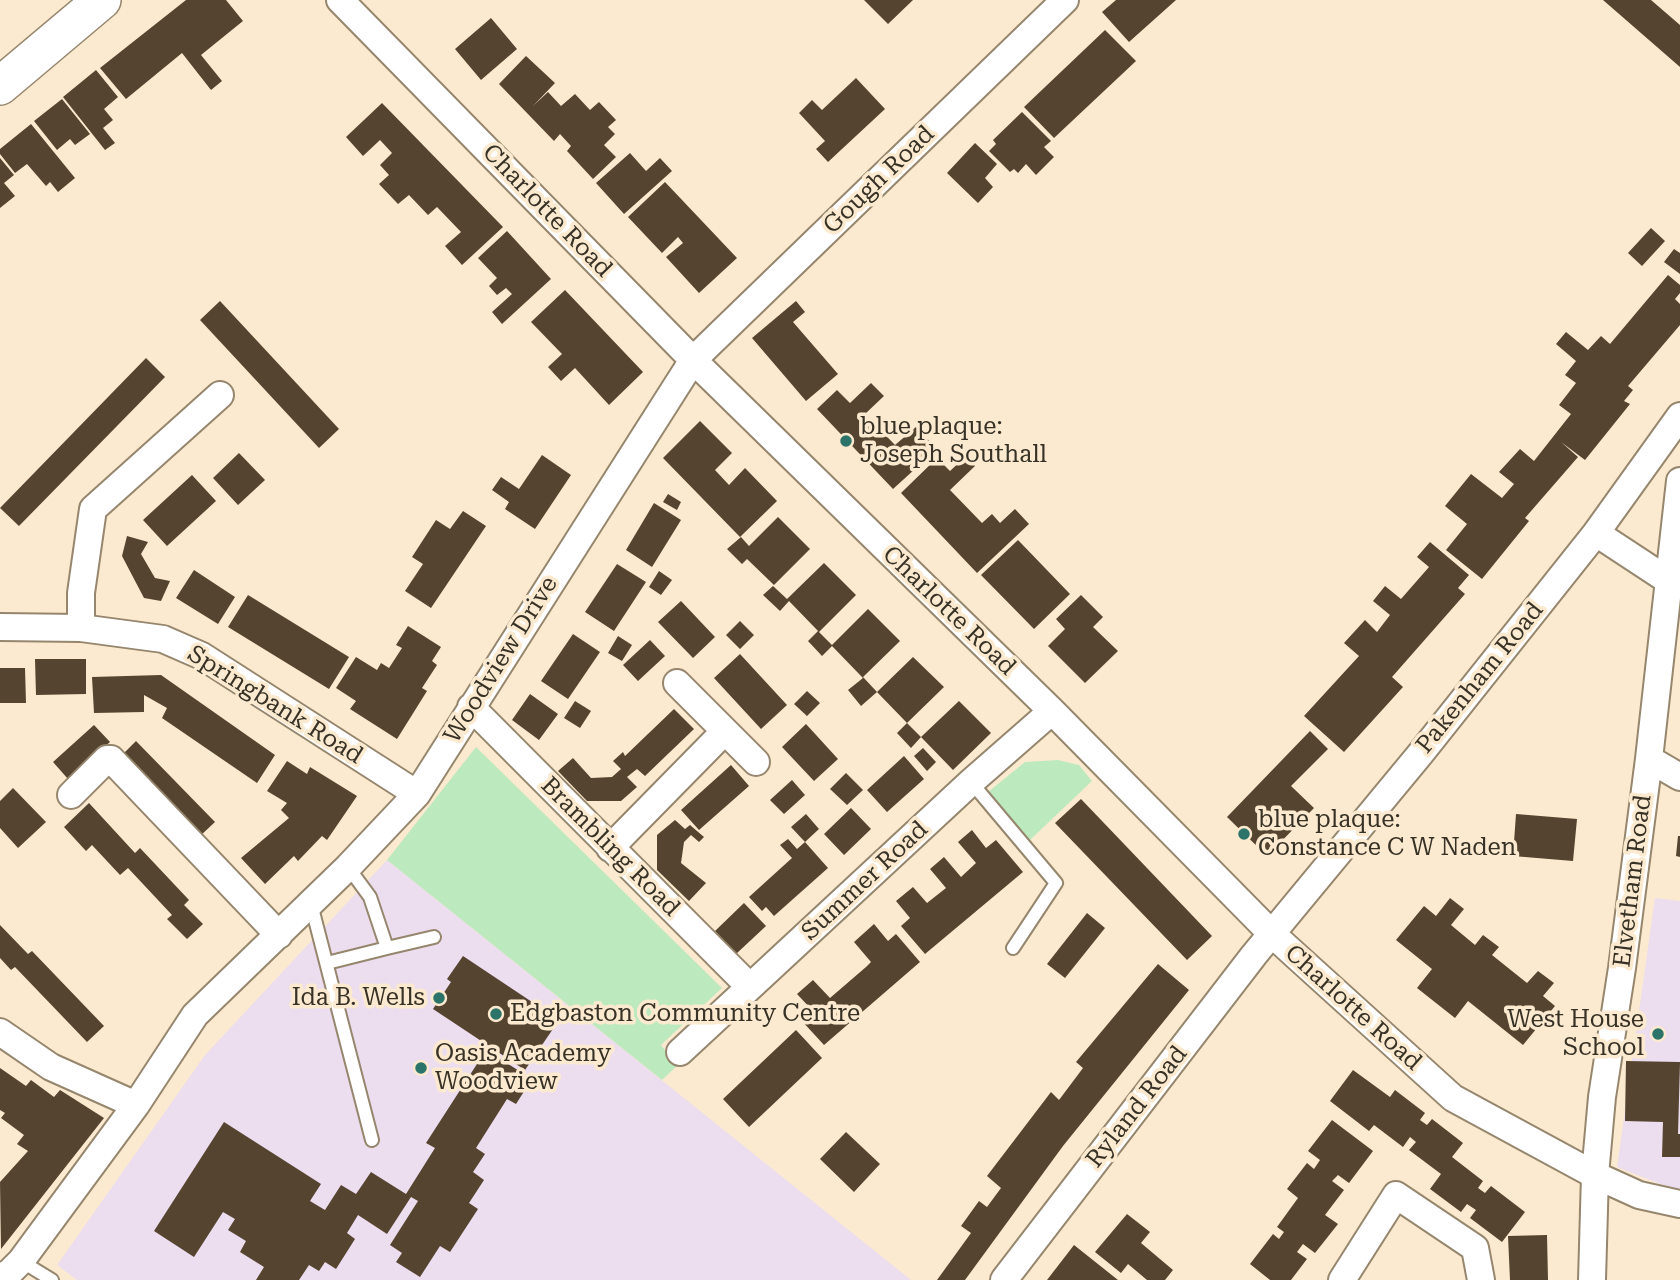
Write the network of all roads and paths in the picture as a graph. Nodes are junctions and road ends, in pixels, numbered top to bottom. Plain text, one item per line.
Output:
1 (102, 0) edge
2 (340, 0) edge
3 (1065, 0) edge
4 (0, 86) edge
5 (693, 360) junction
6 (220, 395) dead end
7 (1680, 416) edge
8 (1680, 481) edge
9 (1597, 533) junction
10 (1669, 581) junction
11 (0, 627) edge
12 (81, 628) junction
13 (677, 683) dead end
14 (471, 707) junction
15 (1052, 711) junction
16 (724, 732) junction
17 (1649, 759) junction
18 (756, 762) dead end
19 (1680, 777) edge
20 (971, 782) junction
21 (417, 794) junction
22 (71, 795) dead end
23 (610, 848) junction
24 (348, 867) junction
25 (311, 904) junction
26 (1272, 934) junction
27 (279, 935) junction
28 (434, 937) dead end
29 (387, 948) junction
30 (1013, 948) dead end
31 (327, 963) junction
32 (750, 987) junction
33 (0, 1032) edge
34 (680, 1052) dead end
35 (136, 1105) junction
36 (372, 1140) dead end
37 (1595, 1175) junction
38 (1680, 1204) edge
39 (11, 1268) edge
40 (52, 1280) edge
41 (1004, 1280) edge
42 (1342, 1280) edge
43 (1481, 1280) edge
44 (1592, 1280) edge

1 - 4 street
2 - 5 street, Charlotte Road
3 - 5 street, Gough Road
5 - 14 street, Woodview Drive
5 - 15 street, Charlotte Road
6 - 12 street
7 - 9 street, Pakenham Road
8 - 10 street, Elvetham Road
9 - 10 street
9 - 26 street, Pakenham Road
10 - 17 street, Elvetham Road
11 - 12 street, Springbank Road
12 - 21 street, Springbank Road
13 - 16 street
14 - 21 street, Woodview Drive
14 - 23 street, Brambling Road
15 - 20 street, Summer Road
15 - 26 street, Charlotte Road
16 - 18 street
16 - 23 street
17 - 19 street
17 - 37 street, Elvetham Road
20 - 30 lane
20 - 32 street, Summer Road
21 - 24 street, Woodview Drive
22 - 27 street
23 - 32 street, Brambling Road
24 - 25 street, Woodview Drive
24 - 29 lane
25 - 27 street, Woodview Drive
25 - 31 lane
26 - 37 street, Charlotte Road
26 - 41 street, Ryland Road
27 - 35 street, Woodview Drive
28 - 29 lane
29 - 31 lane
31 - 36 lane
32 - 34 street, Summer Road
33 - 35 street
35 - 39 street, Woodview Drive
37 - 38 street, Charlotte Road
37 - 44 street, Elvetham Road
39 - 40 lane
42 - 43 street

